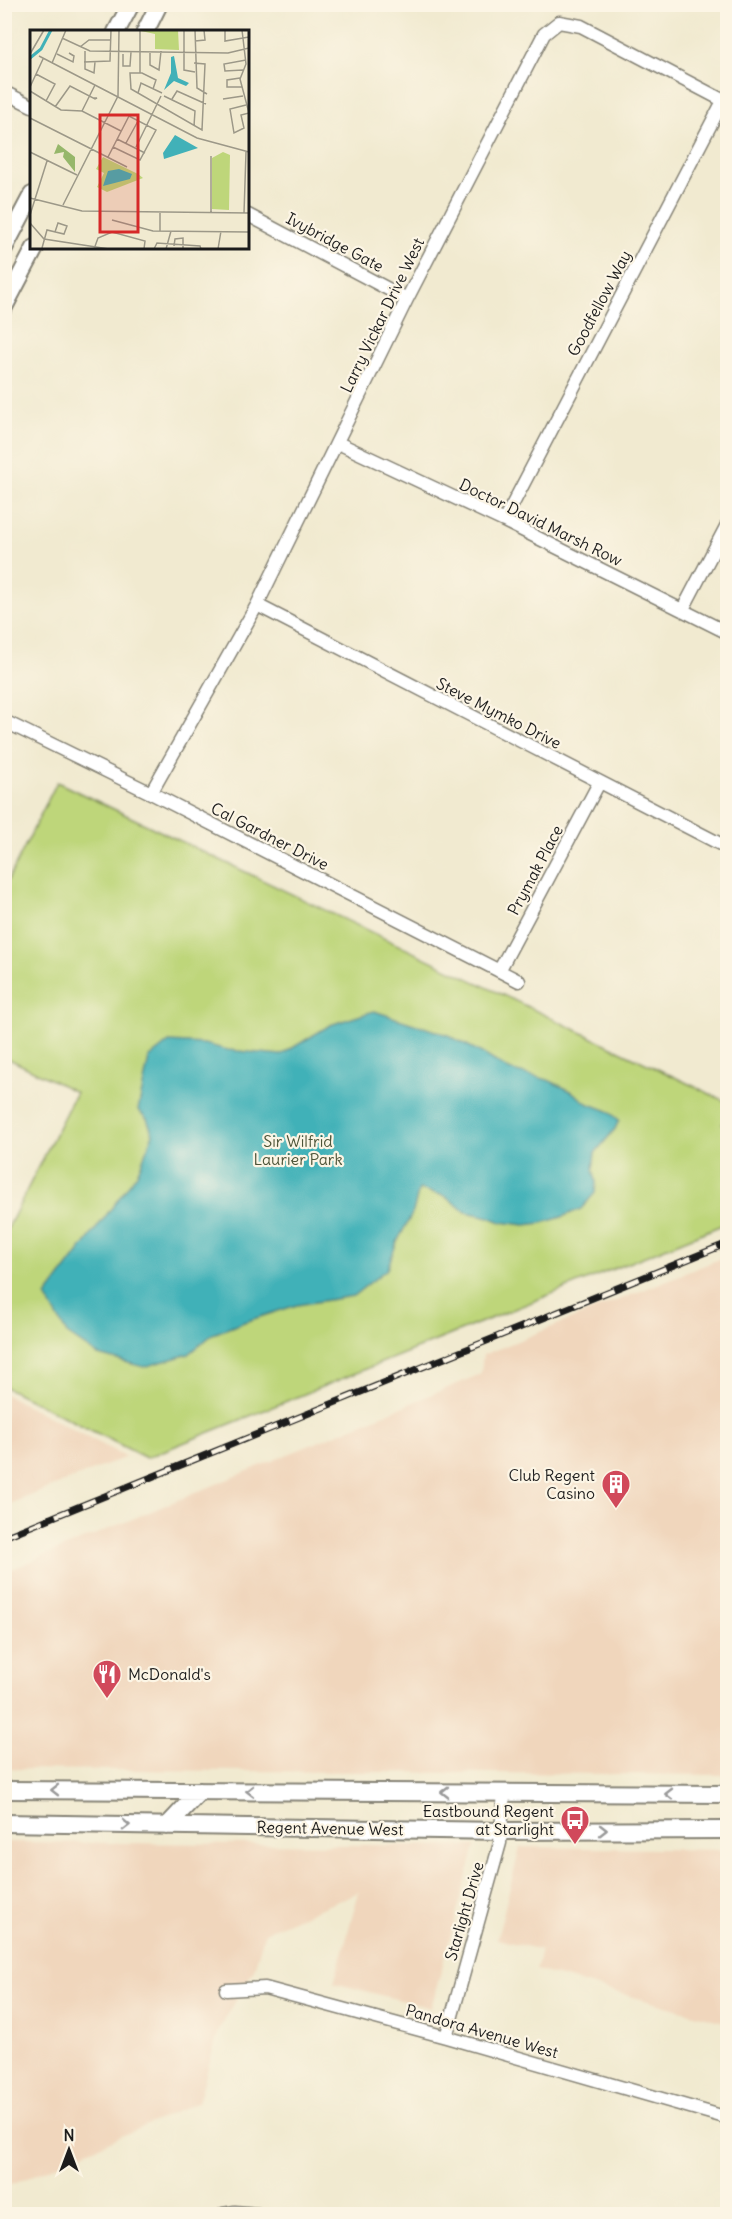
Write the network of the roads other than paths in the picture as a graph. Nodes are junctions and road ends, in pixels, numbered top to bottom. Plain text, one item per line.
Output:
1 (131, 4) edge
2 (159, 4) edge
3 (117, 30) edge
4 (146, 30) edge
5 (4, 92) edge
6 (725, 102) edge
7 (30, 105) edge
8 (30, 199) edge
9 (249, 216) edge
10 (4, 248) edge
11 (34, 249) edge
12 (407, 299) junction
13 (4, 307) edge
14 (338, 443) junction
15 (504, 521) junction
16 (728, 523) edge
17 (257, 606) junction
18 (683, 609) junction
19 (728, 633) edge
20 (4, 721) edge
21 (599, 783) junction
22 (151, 793) junction
23 (728, 848) edge
24 (499, 971) junction
25 (519, 981) dead end
26 (4, 1790) edge
27 (200, 1791) junction
28 (504, 1792) junction
29 (728, 1794) edge
30 (4, 1823) edge
31 (167, 1826) junction
32 (728, 1830) edge
33 (502, 1831) junction
34 (225, 1990) dead end
35 (446, 2037) junction
36 (728, 2118) edge
37 (223, 2214) edge
38 (258, 2214) edge

1 - 3 main road
2 - 4 main road
5 - 7 street
6 - 12 street, Larry Vickar Drive West
6 - 15 street, Goodfellow Way
8 - 10 main road
9 - 12 street, Ivybridge Gate
11 - 13 main road
12 - 14 street, Larry Vickar Drive West
14 - 15 street, Doctor David Marsh Row
14 - 17 street, Larry Vickar Drive West
15 - 18 street, Doctor David Marsh Row
16 - 18 street
17 - 21 street, Steve Mymko Drive
17 - 22 street, Larry Vickar Drive West
18 - 19 street, Doctor David Marsh Row
20 - 22 street, Cal Gardner Drive
21 - 23 street, Steve Mymko Drive
21 - 24 street, Prymak Place
22 - 24 street, Cal Gardner Drive
24 - 25 street, Cal Gardner Drive
27 -> 26 main road
28 -> 27 main road
27 - 31 main road
29 -> 28 main road
28 - 33 street, Starlight Drive
30 -> 31 main road, Regent Avenue West
31 - 33 main road, Regent Avenue West
33 -> 32 main road, Regent Avenue West
33 - 35 street, Starlight Drive
34 - 35 street, Pandora Avenue West
35 - 36 street, Pandora Avenue West
37 - 38 street

